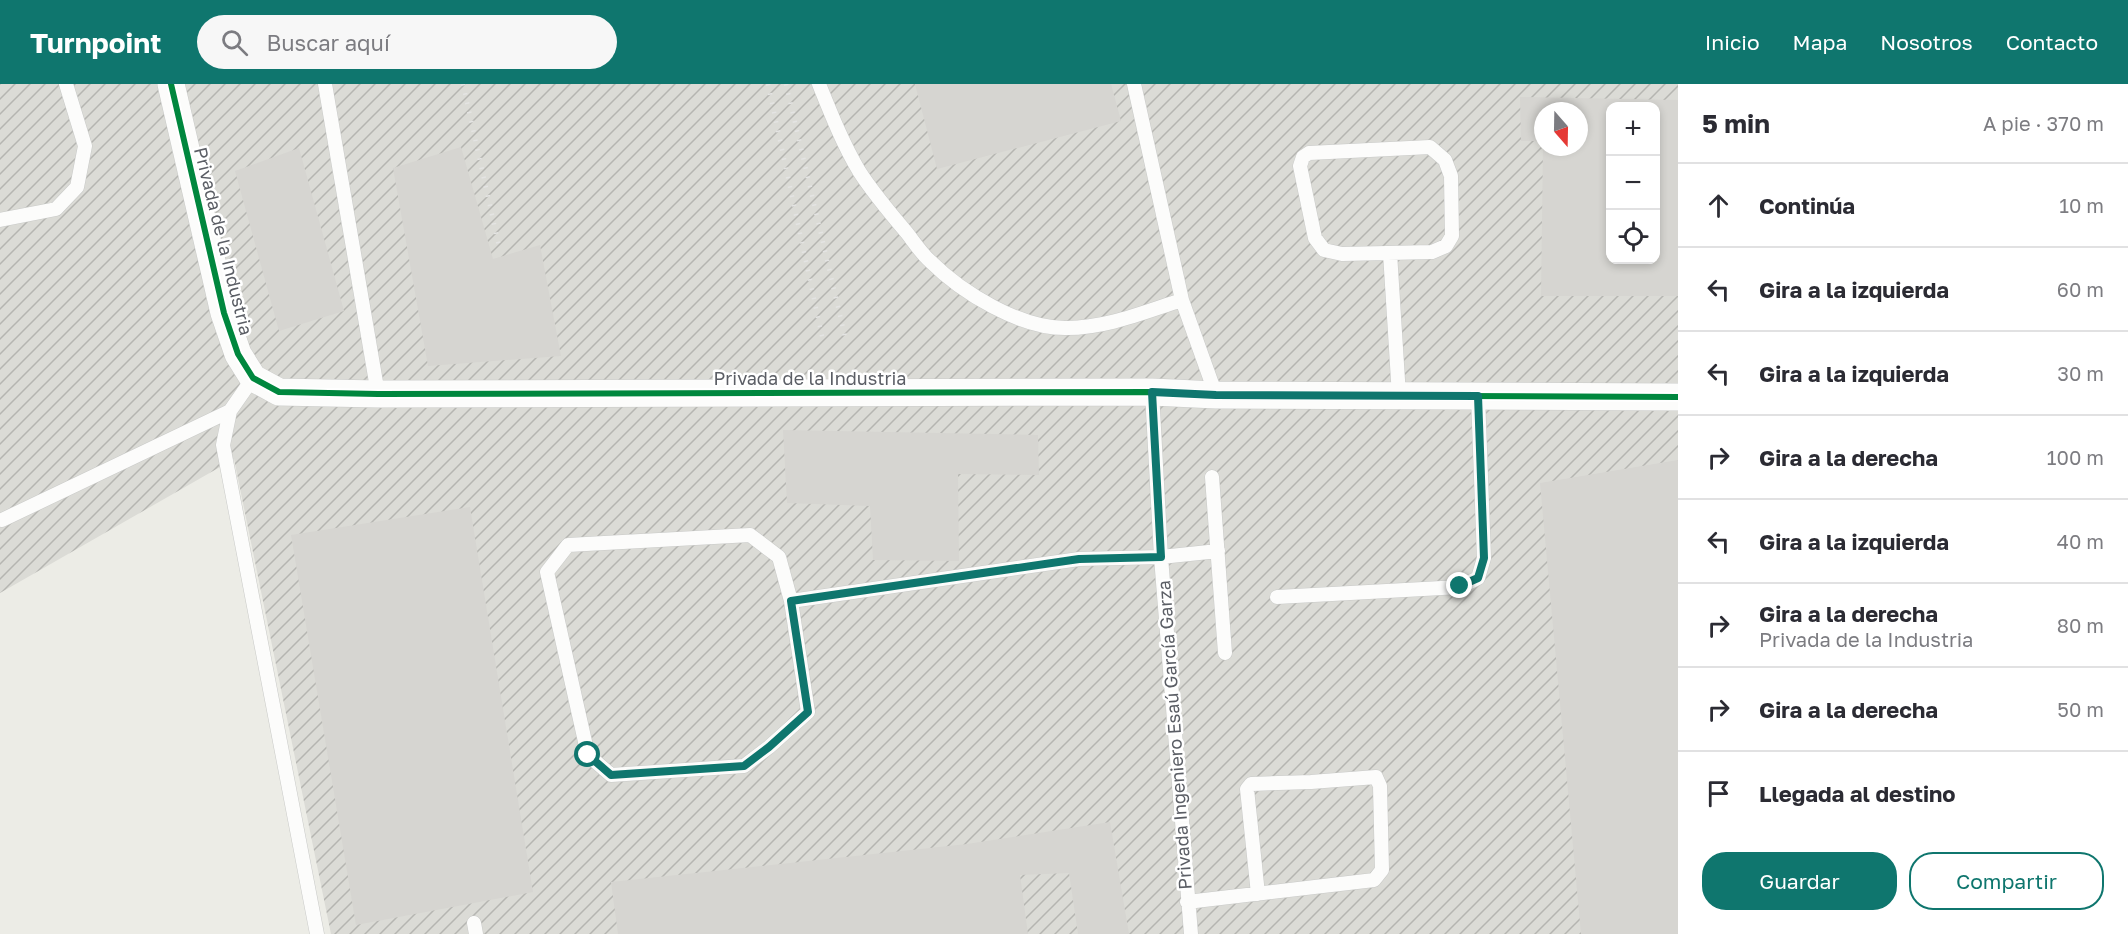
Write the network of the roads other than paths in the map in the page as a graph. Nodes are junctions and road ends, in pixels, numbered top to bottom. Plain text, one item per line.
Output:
1 (66, 84) edge
2 (171, 84) edge
3 (325, 84) edge
4 (819, 84) edge
5 (1134, 84) edge
6 (0, 220) edge
7 (1390, 253) junction
8 (1182, 300) junction
9 (253, 378) junction
10 (1152, 392) junction
11 (378, 394) junction
12 (1216, 395) junction
13 (1399, 396) junction
14 (1478, 396) junction
15 (1678, 397) edge
16 (230, 411) junction
17 (1212, 477) dead end
18 (2, 520) dead end
19 (1218, 551) junction
20 (1161, 557) junction
21 (1277, 597) dead end
22 (791, 601) junction
23 (1225, 653) dead end
24 (1258, 894) junction
25 (1187, 903) junction
26 (317, 934) edge
27 (1191, 934) edge

1 - 6 lane
2 - 9 street, Privada de la Industria
3 - 11 lane
4 - 8 lane
5 - 8 lane
7 - 7 lane
7 - 13 lane
8 - 12 lane
9 - 11 street, Privada de la Industria
9 - 16 lane
10 - 11 street, Privada de la Industria
10 - 12 street, Privada de la Industria
10 - 20 lane, Privada Ingeniero Esaú García Garza
12 - 13 street, Privada de la Industria
13 - 14 street, Privada de la Industria
14 - 15 street, Privada de la Industria
14 - 21 lane
16 - 18 lane
16 - 26 lane
17 - 19 lane
19 - 20 lane
19 - 23 lane
20 - 22 lane
20 - 25 lane, Privada Ingeniero Esaú García Garza
22 - 22 lane
24 - 24 lane
24 - 25 lane
25 - 27 lane, Privada Ingeniero Esaú García Garza

